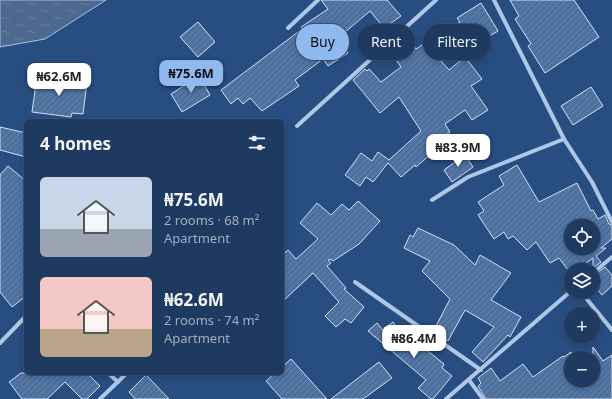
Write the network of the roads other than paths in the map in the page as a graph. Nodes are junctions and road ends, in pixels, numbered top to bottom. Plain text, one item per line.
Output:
1 (318, 0) edge
2 (436, 0) edge
3 (494, 0) edge
4 (288, 28) dead end
5 (297, 126) dead end
6 (564, 139) junction
7 (432, 200) dead end
8 (612, 222) edge
9 (612, 257) edge
10 (600, 266) edge
11 (355, 282) dead end
12 (564, 297) edge
13 (587, 299) edge
14 (24, 318) edge
15 (612, 330) edge
16 (0, 343) edge
17 (481, 370) junction
18 (110, 375) edge
19 (125, 375) edge
20 (469, 380) junction
21 (118, 382) junction
22 (100, 399) edge
23 (446, 399) edge
24 (483, 399) edge

1 - 4 street
2 - 5 street
3 - 6 street
6 - 7 street
6 - 8 street
9 - 10 street
11 - 17 street
12 - 17 street
13 - 15 street
14 - 16 street
17 - 20 street
18 - 21 street
19 - 21 street
20 - 23 street
20 - 24 street
21 - 22 street

